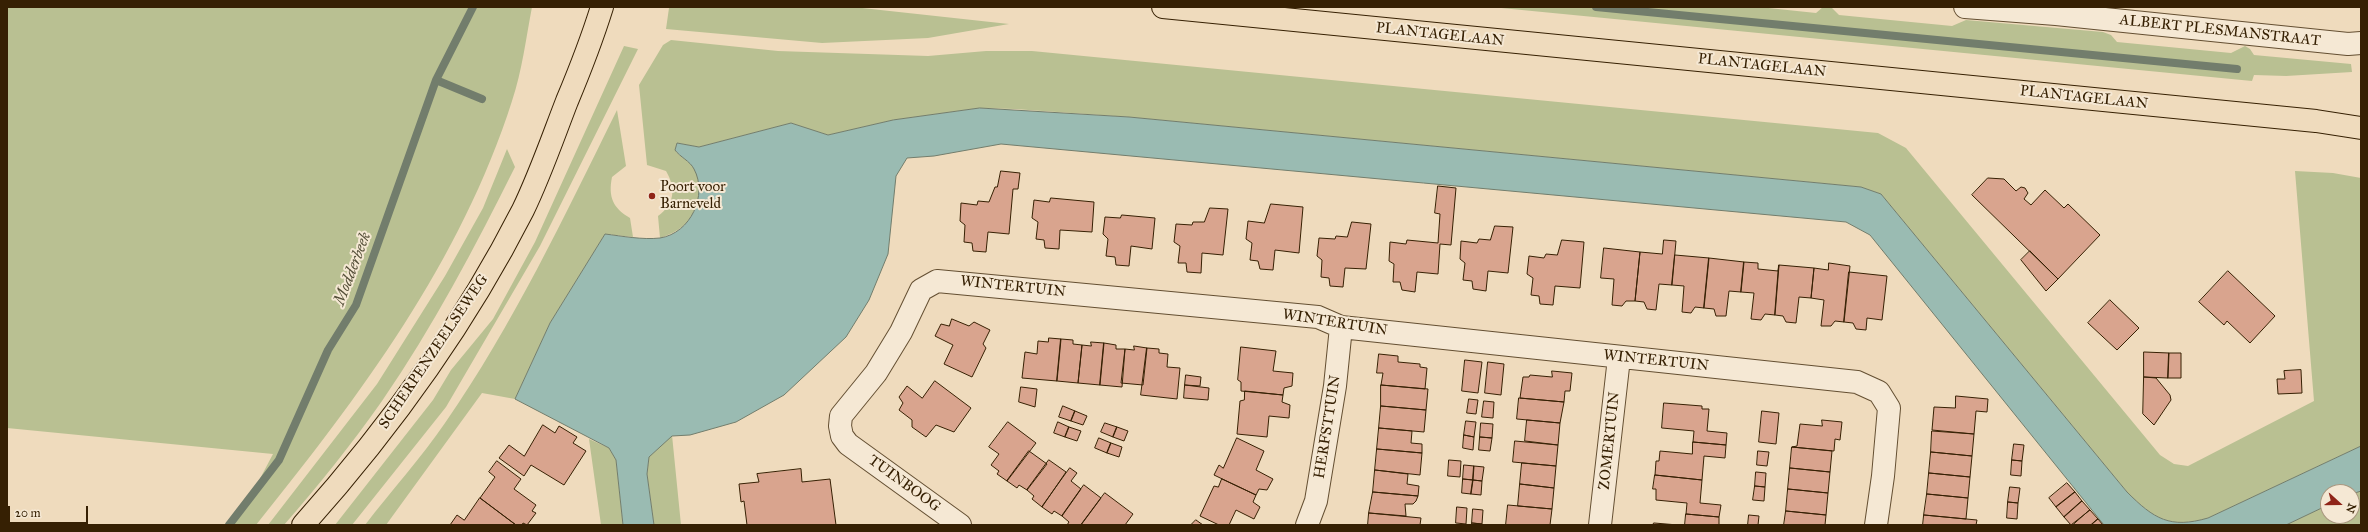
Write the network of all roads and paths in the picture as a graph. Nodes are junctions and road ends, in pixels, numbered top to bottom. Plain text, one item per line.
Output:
1 (602, 7) edge
2 (1163, 7) edge
3 (1965, 7) edge
4 (2056, 10) edge
5 (2361, 43) edge
6 (2361, 128) edge
7 (1341, 326) junction
8 (1619, 358) junction
9 (848, 444) joint
10 (303, 525) edge
11 (960, 525) edge
12 (1307, 525) edge
13 (1600, 525) edge
14 (1876, 525) edge

1 - 10 main road, SCHERPENZEELSEWEG
2 - 6 main road, PLANTAGELAAN
3 - 4 street, ALBERT PLESMANSTRAAT
4 - 5 street, ALBERT PLESMANSTRAAT
7 - 8 street, WINTERTUIN
7 - 9 street, WINTERTUIN
7 - 12 street, HERFSTTUIN
8 - 13 street, ZOMERTUIN
8 - 14 street, WINTERTUIN
9 - 11 street, TUINBOOG

